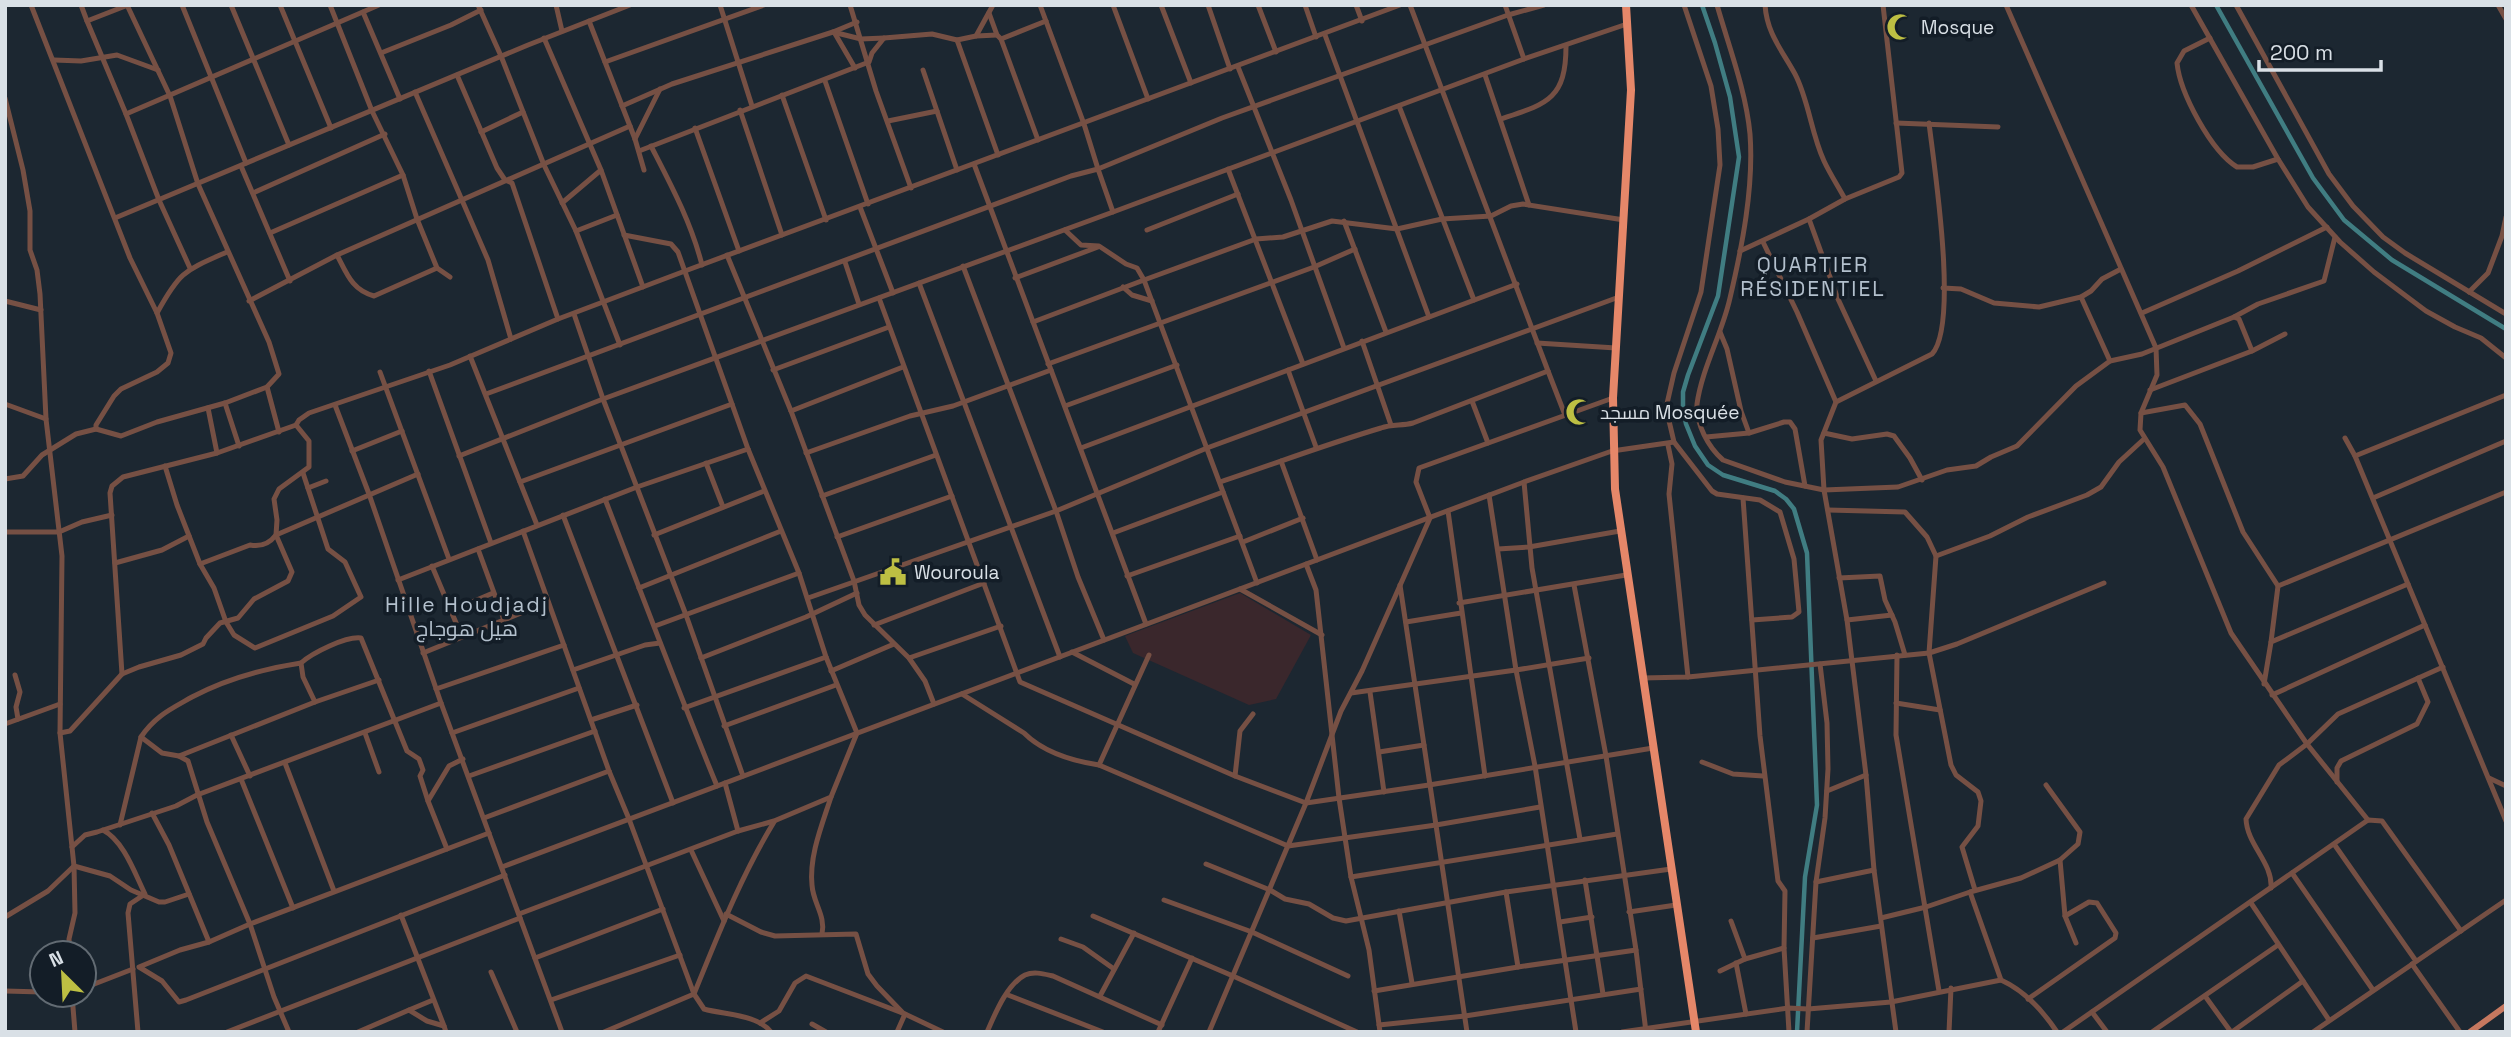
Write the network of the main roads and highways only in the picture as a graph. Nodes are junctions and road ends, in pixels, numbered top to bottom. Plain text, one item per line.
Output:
1 (1626, 5) edge
2 (2506, 1006) edge
3 (1696, 1032) edge
4 (2470, 1032) edge

1 - 3 highway
2 - 4 main road

